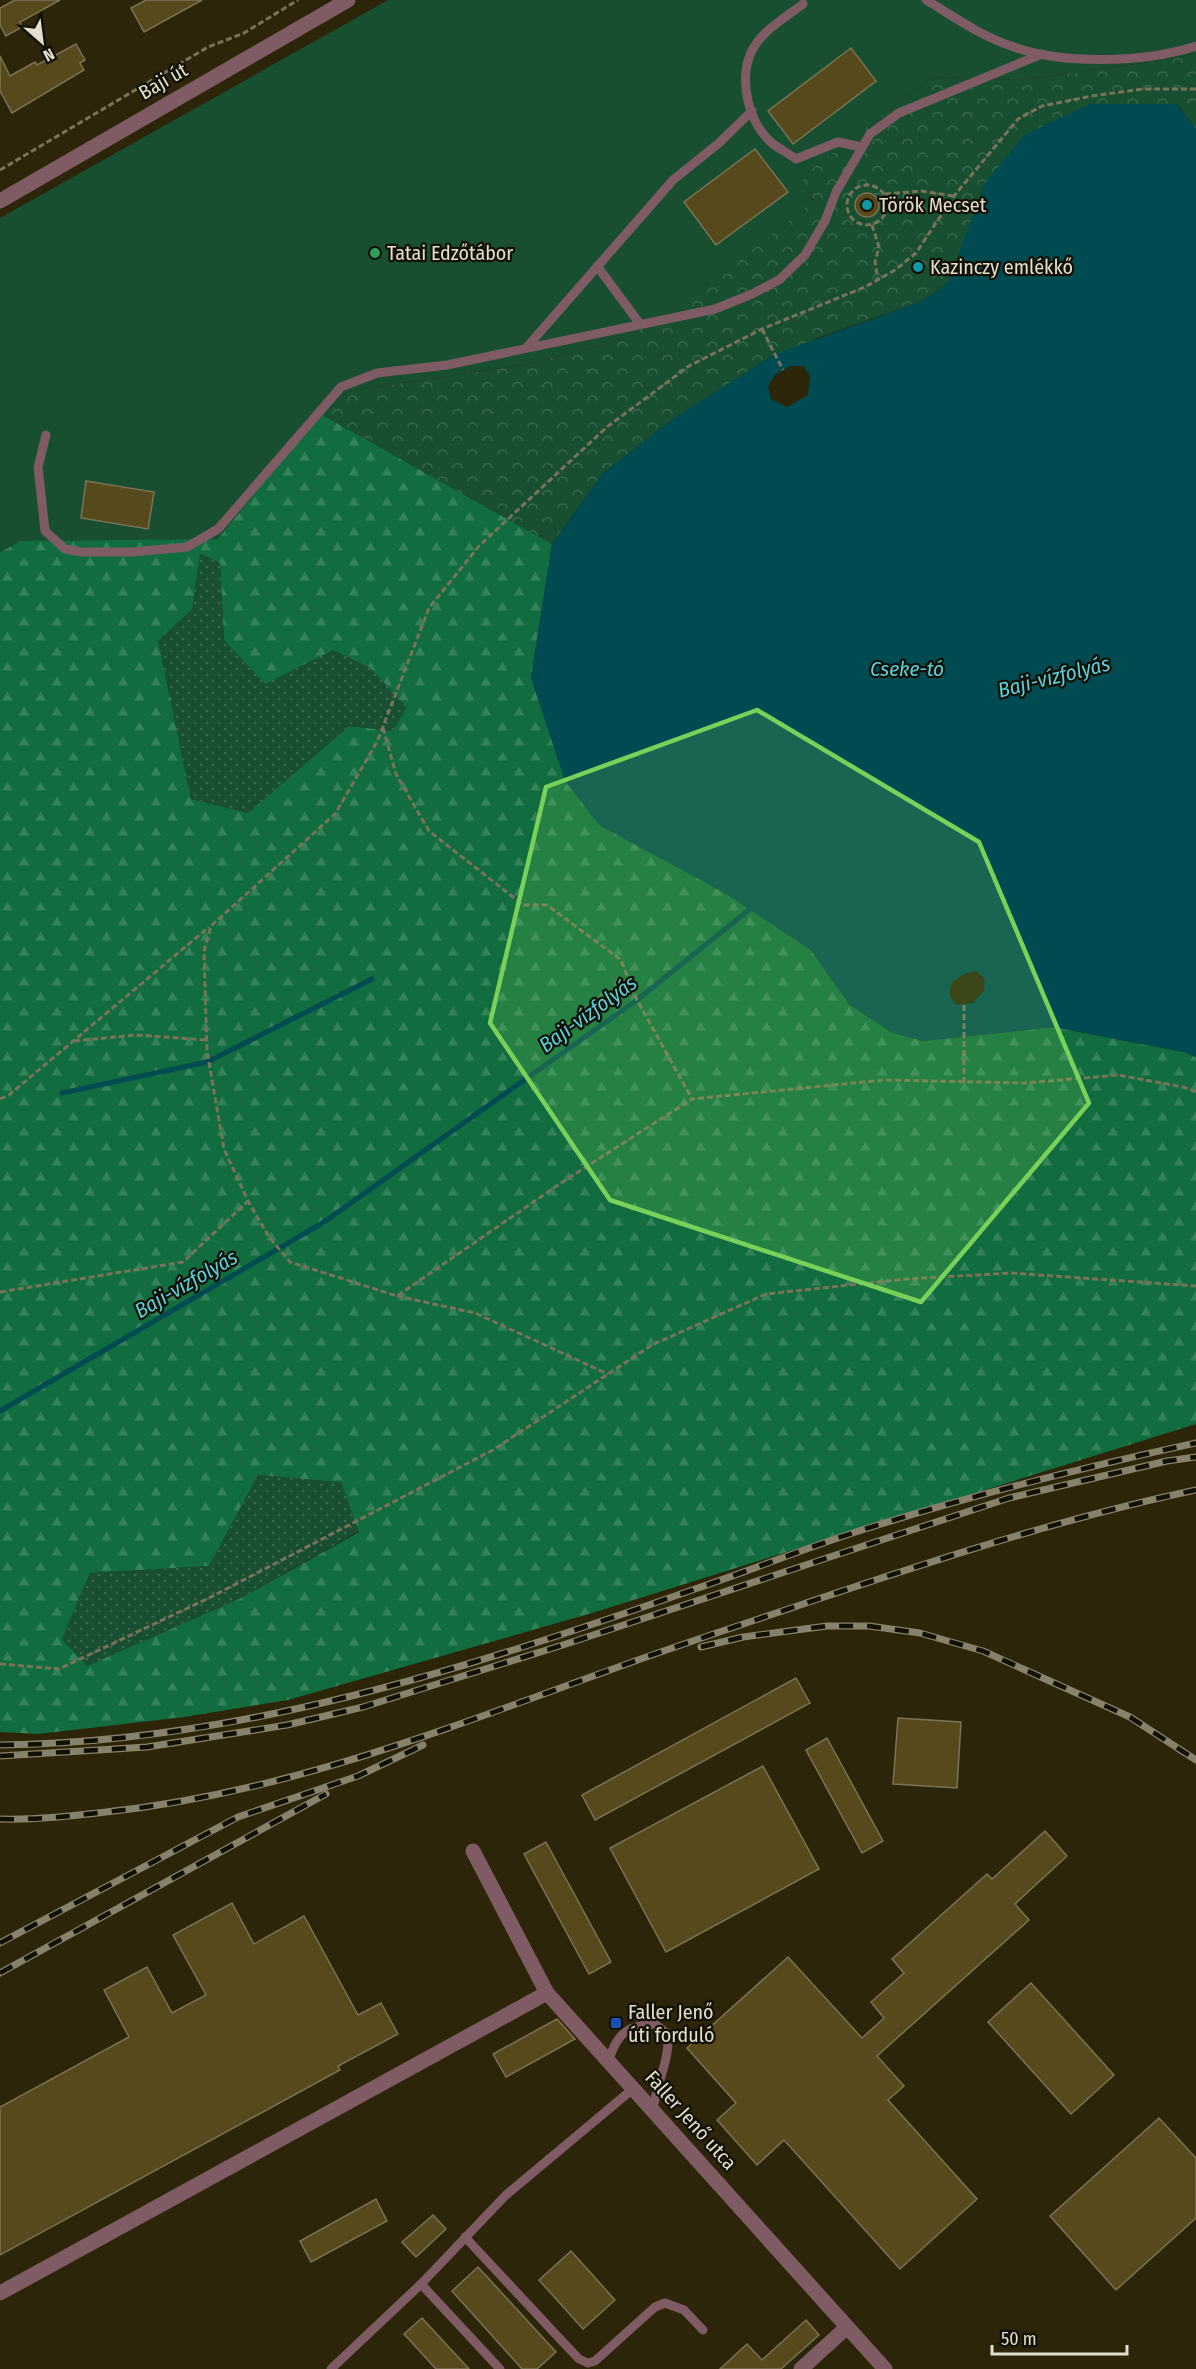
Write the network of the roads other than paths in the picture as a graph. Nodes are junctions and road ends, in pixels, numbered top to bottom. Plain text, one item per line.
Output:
1 (348, 0) edge
2 (926, 0) edge
3 (803, 4) dead end
4 (1196, 46) edge
5 (1042, 54) junction
6 (752, 111) junction
7 (861, 147) junction
8 (0, 201) edge
9 (597, 266) junction
10 (640, 324) junction
11 (527, 347) junction
12 (46, 435) dead end
13 (473, 1851) dead end
14 (548, 1992) junction
15 (609, 2060) junction
16 (634, 2088) junction
17 (653, 2110) junction
18 (465, 2237) junction
19 (421, 2284) junction
20 (0, 2293) edge
21 (847, 2327) junction
22 (703, 2330) dead end
23 (332, 2369) edge
24 (500, 2369) edge
25 (801, 2369) edge
26 (885, 2369) edge

1 - 8 street, Baji út
2 - 5 lane
3 - 6 lane
4 - 5 lane
5 - 7 lane
6 - 7 lane
6 - 9 lane
7 - 10 lane
9 - 10 lane
9 - 11 lane
10 - 11 lane
11 - 12 lane
13 - 14 street, Faller Jenő utca
14 - 15 street, Faller Jenő utca
14 - 20 street
15 - 16 street, Faller Jenő utca
15 - 17 lane
16 - 17 street, Faller Jenő utca
16 - 18 lane
17 - 21 street, Faller Jenő utca
18 - 19 lane
18 - 22 lane
19 - 23 lane
19 - 24 lane
21 - 25 street
21 - 26 street, Faller Jenő utca

